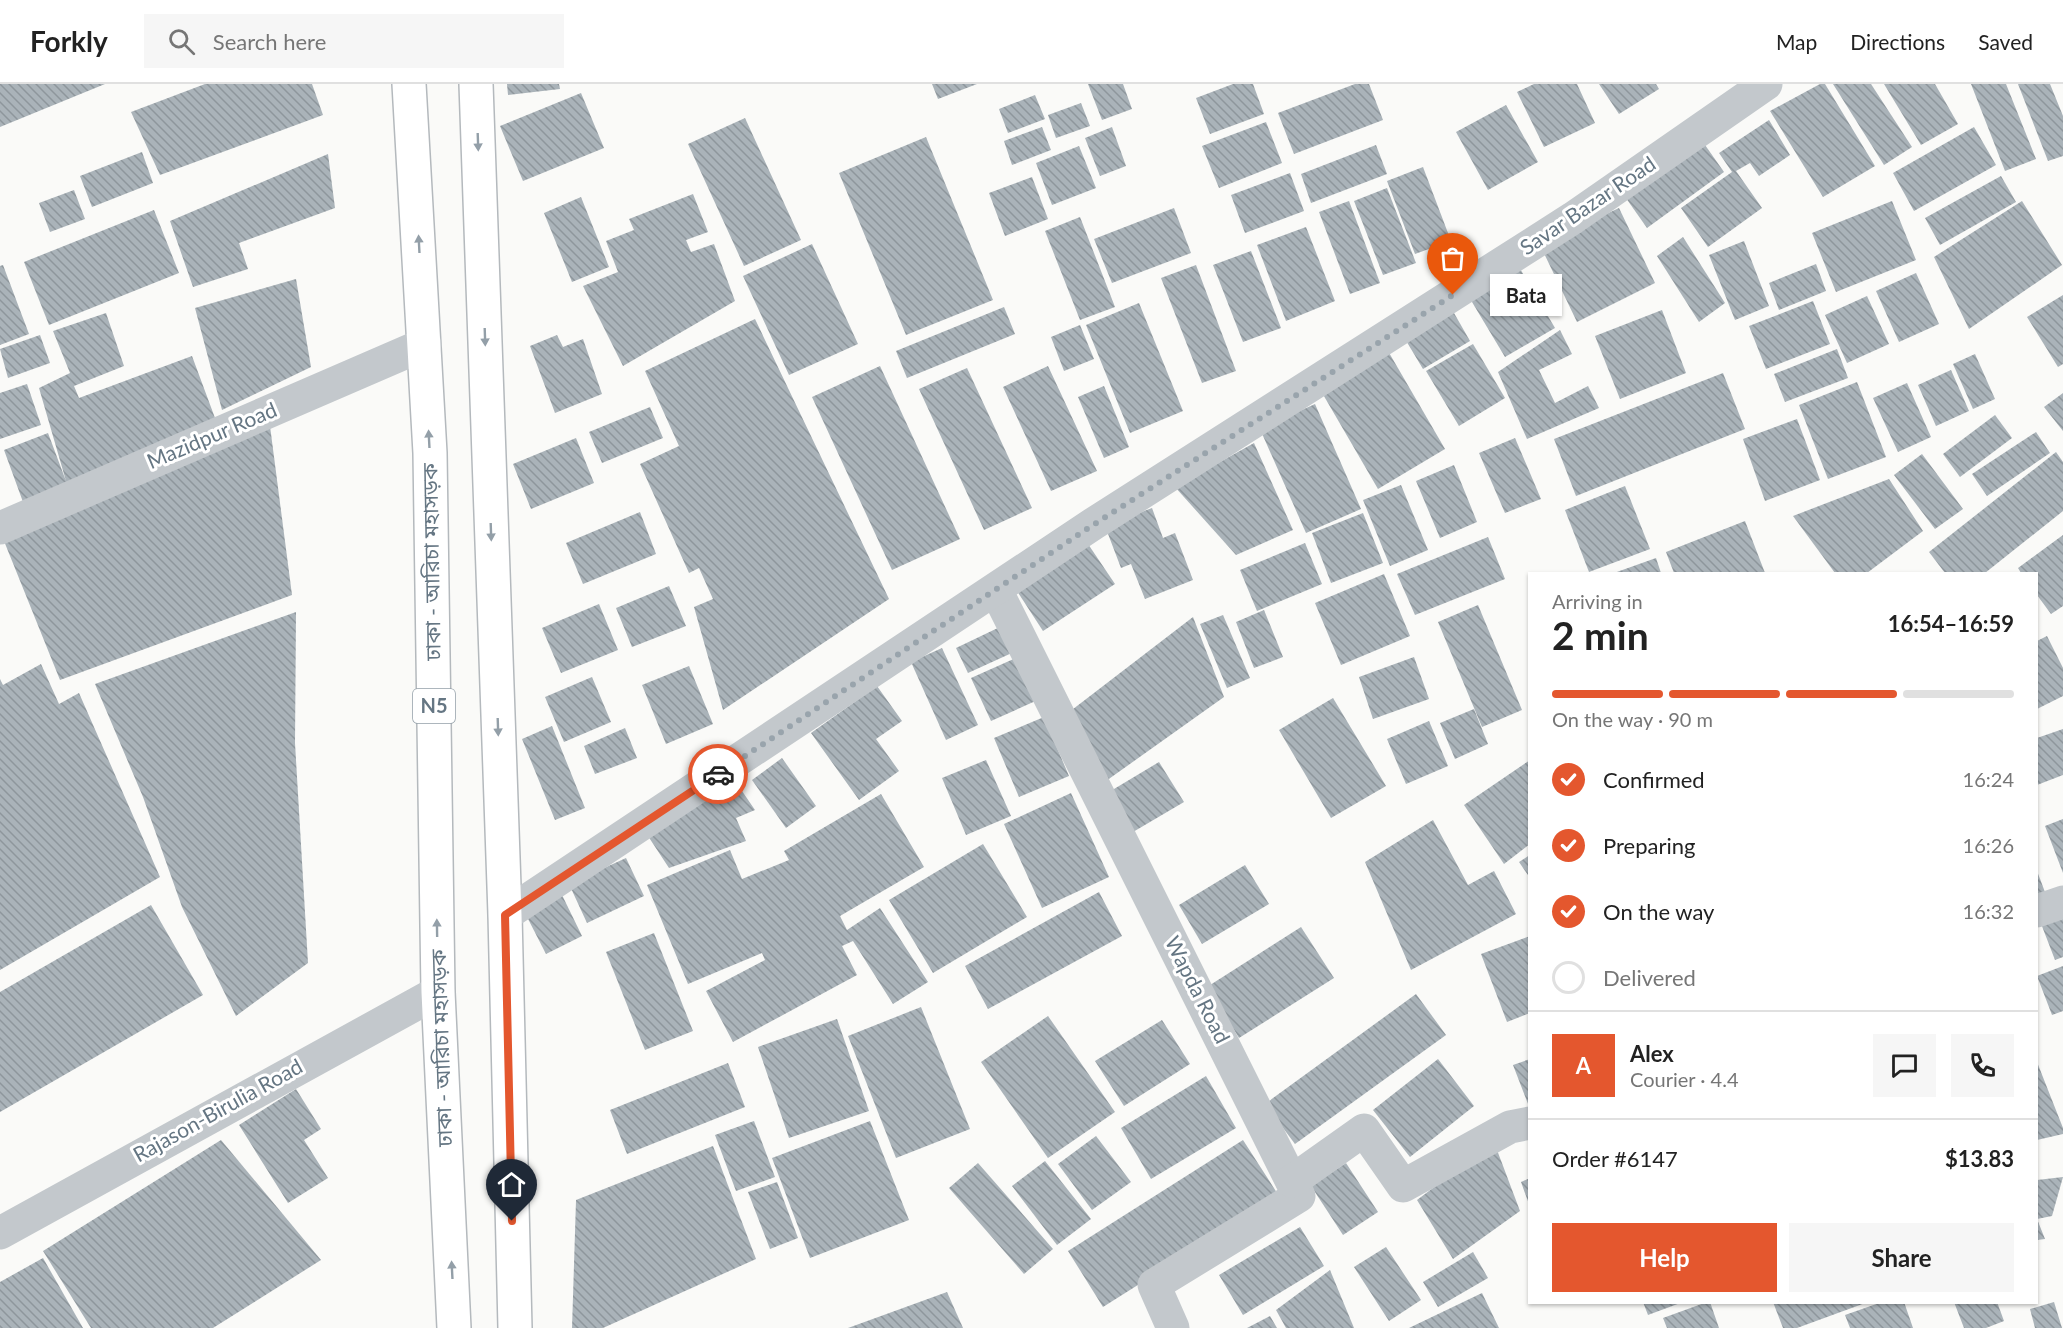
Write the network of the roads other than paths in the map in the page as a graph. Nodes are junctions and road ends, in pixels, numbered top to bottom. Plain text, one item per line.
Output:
1 (409, 84) edge
2 (476, 84) edge
3 (1766, 84) edge
4 (425, 344) junction
5 (0, 528) edge
6 (996, 590) junction
7 (2063, 902) edge
8 (2038, 911) edge
9 (505, 915) junction
10 (438, 992) junction
11 (1528, 1123) edge
12 (1292, 1181) junction
13 (0, 1233) edge
14 (454, 1328) edge
15 (515, 1328) edge
16 (1173, 1328) edge

4 -> 1 highway, ঢাকা - আরিচা মহাসড়ক / N5
2 -> 9 highway
3 - 6 street, Savar Bazar Road
4 - 5 street, Mazidpur Road
10 -> 4 highway, ঢাকা - আরিচা মহাসড়ক / N5
6 - 9 street, Savar Bazar Road
6 - 12 street, Wapda Road
7 - 8 street
9 - 15 highway
10 - 13 street, Rajason-Birulia Road
14 -> 10 highway, ঢাকা - আরিচা মহাসড়ক / N5
11 - 12 street
12 - 16 street

